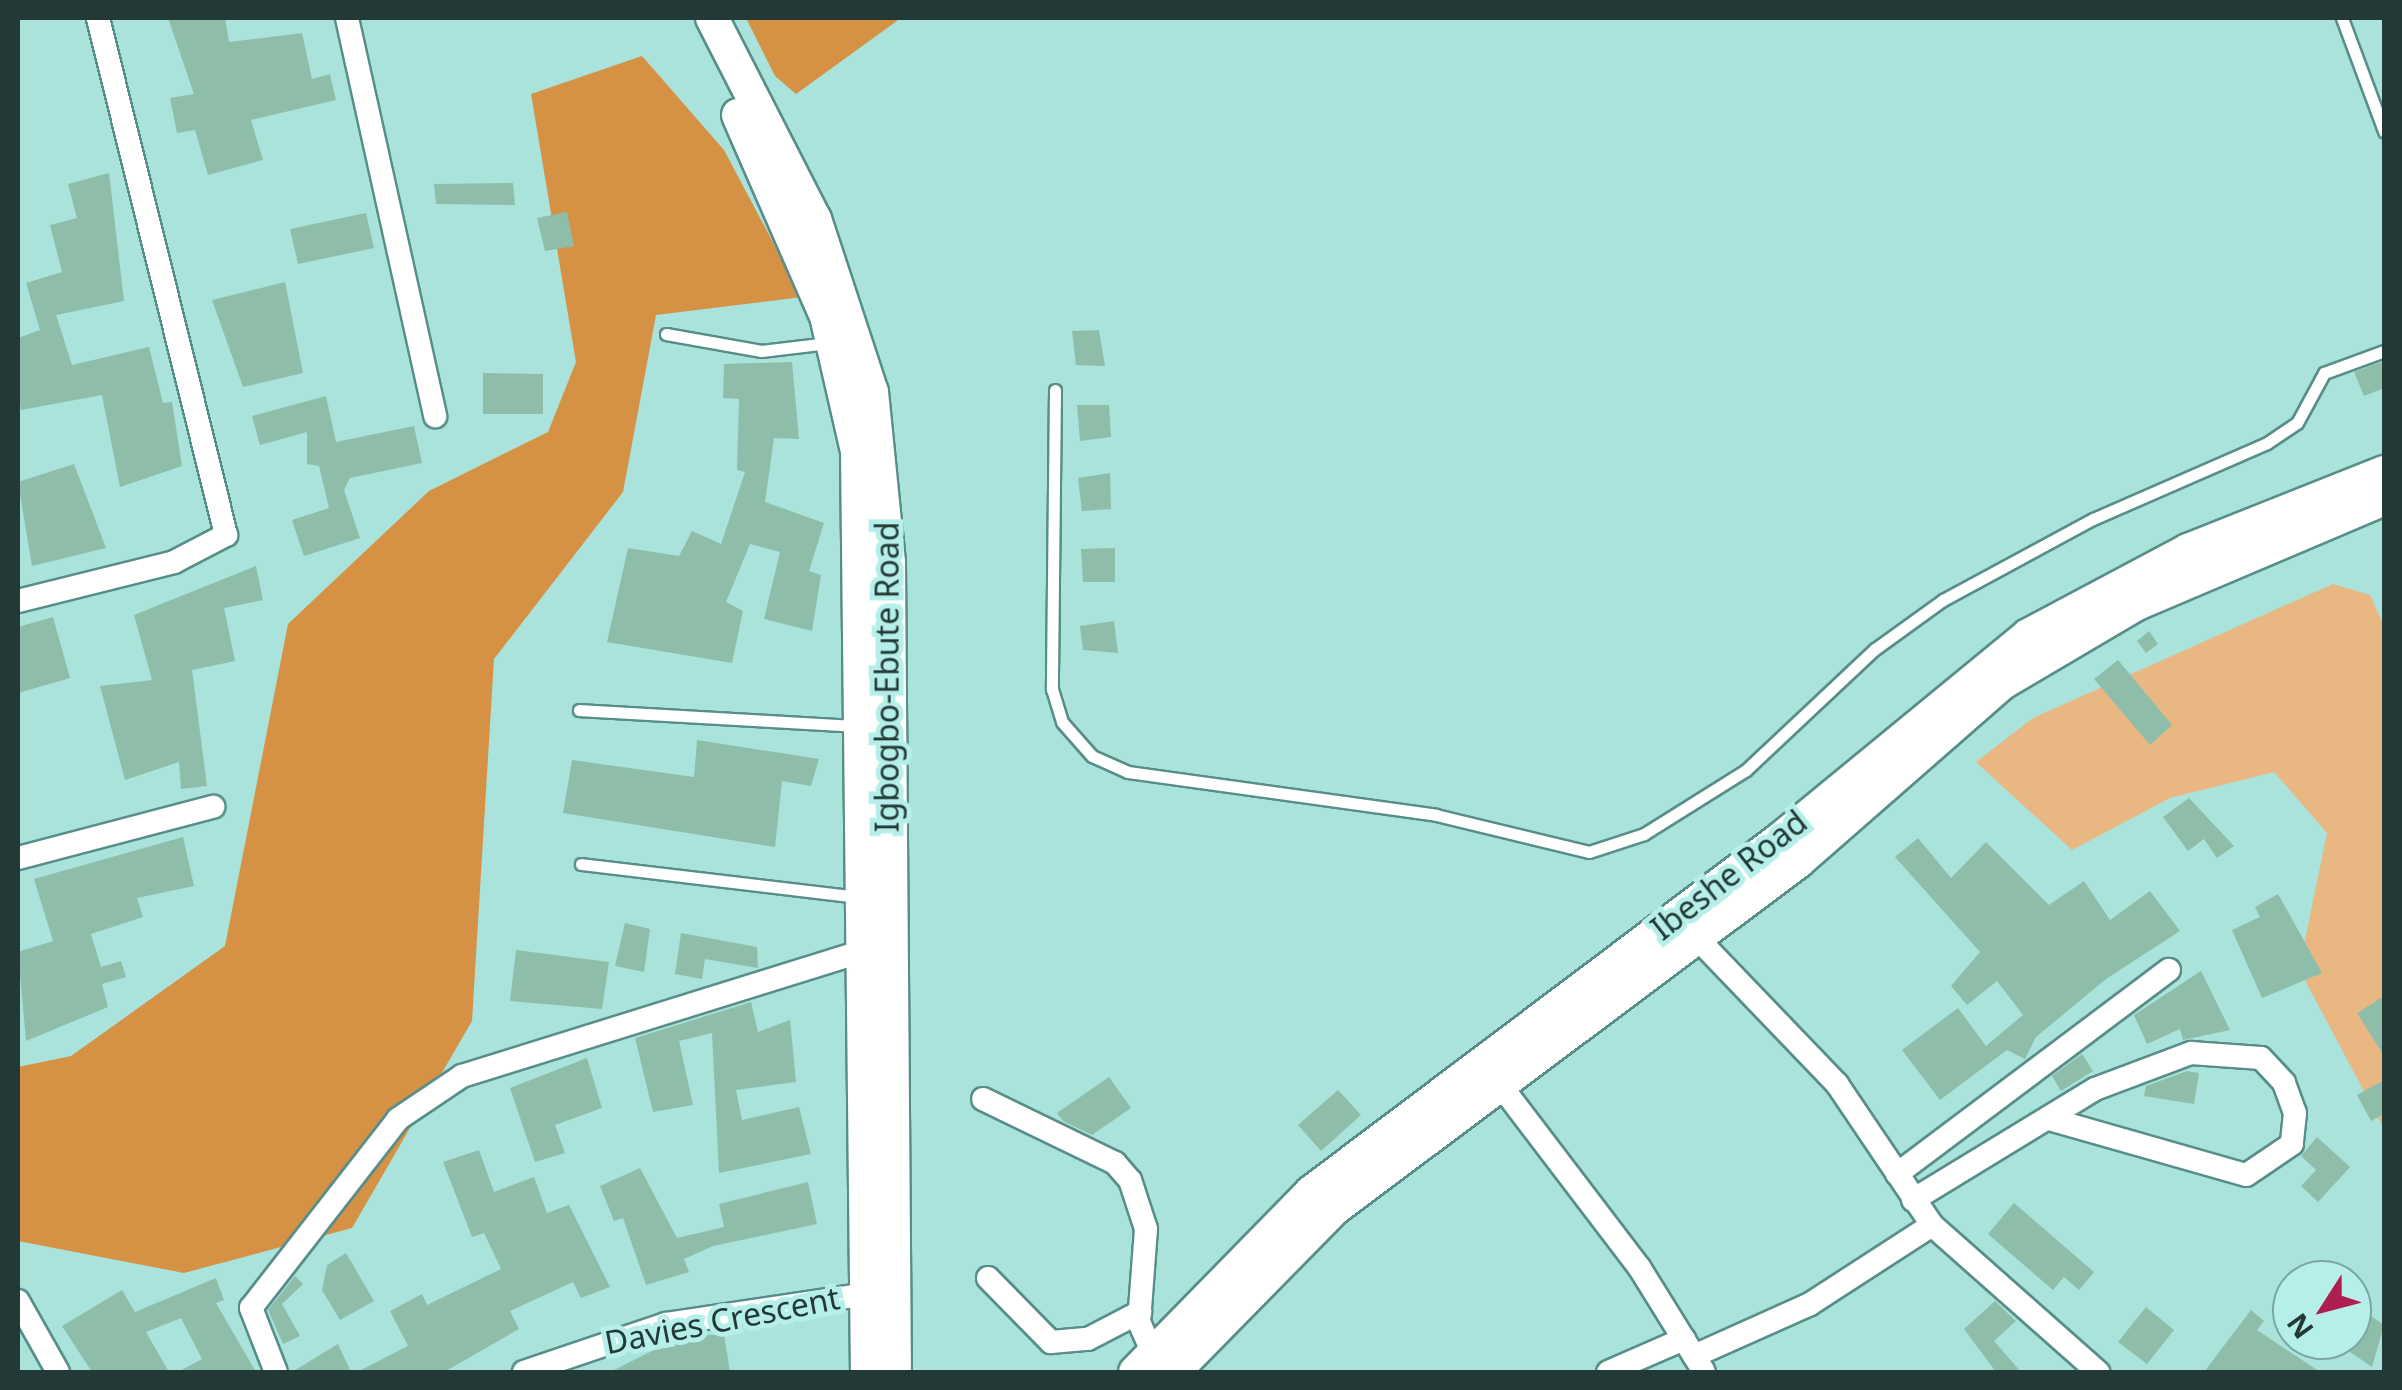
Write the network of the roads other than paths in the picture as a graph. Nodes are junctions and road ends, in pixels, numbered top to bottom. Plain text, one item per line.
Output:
1 (98, 18) edge
2 (346, 18) edge
3 (688, 18) edge
4 (712, 18) edge
5 (2342, 18) edge
6 (2384, 130) edge
7 (666, 334) dead end
8 (834, 343) junction
9 (2384, 351) edge
10 (1055, 390) dead end
11 (435, 416) dead end
12 (2384, 472) edge
13 (2384, 499) edge
14 (18, 601) edge
15 (580, 710) dead end
16 (862, 726) junction
17 (213, 807) dead end
18 (18, 858) edge
19 (580, 864) dead end
20 (862, 897) junction
21 (1696, 937) junction
22 (864, 950) junction
23 (2169, 970) dead end
24 (1498, 1082) junction
25 (983, 1099) dead end
26 (2049, 1119) junction
27 (1897, 1174) junction
28 (1913, 1200) junction
29 (1932, 1224) junction
30 (988, 1278) dead end
31 (880, 1292) junction
32 (18, 1301) edge
33 (1140, 1312) junction
34 (1694, 1356) edge
35 (1154, 1366) edge
36 (58, 1372) edge
37 (276, 1372) edge
38 (524, 1372) edge
39 (867, 1372) edge
40 (896, 1372) edge
41 (1608, 1372) edge
42 (2098, 1372) edge

1 - 14 street
2 - 11 street
3 - 8 main road, Igbogbo-Ebute Road
4 - 31 main road, Igbogbo-Ebute Road
5 - 6 lane
7 - 8 lane
8 - 16 main road, Igbogbo-Ebute Road
9 - 10 lane
12 - 35 main road, Ibeshe Road
13 - 21 main road, Ibeshe Road
15 - 16 lane
16 - 20 main road, Igbogbo-Ebute Road
17 - 18 street
19 - 20 lane
20 - 22 main road, Igbogbo-Ebute Road
21 - 24 main road, Ibeshe Road
21 - 27 street
22 - 31 main road, Igbogbo-Ebute Road
22 - 37 street
23 - 27 street
24 - 34 street
24 - 35 main road, Ibeshe Road
25 - 33 street
26 - 26 street
26 - 28 street
27 - 28 street
28 - 29 street
29 - 34 street
29 - 42 street
30 - 33 street
31 - 38 street, Davies Crescent
31 - 39 main road, Igbogbo-Ebute Road
31 - 40 main road, Igbogbo-Ebute Road
32 - 36 street
33 - 35 street
34 - 41 street

